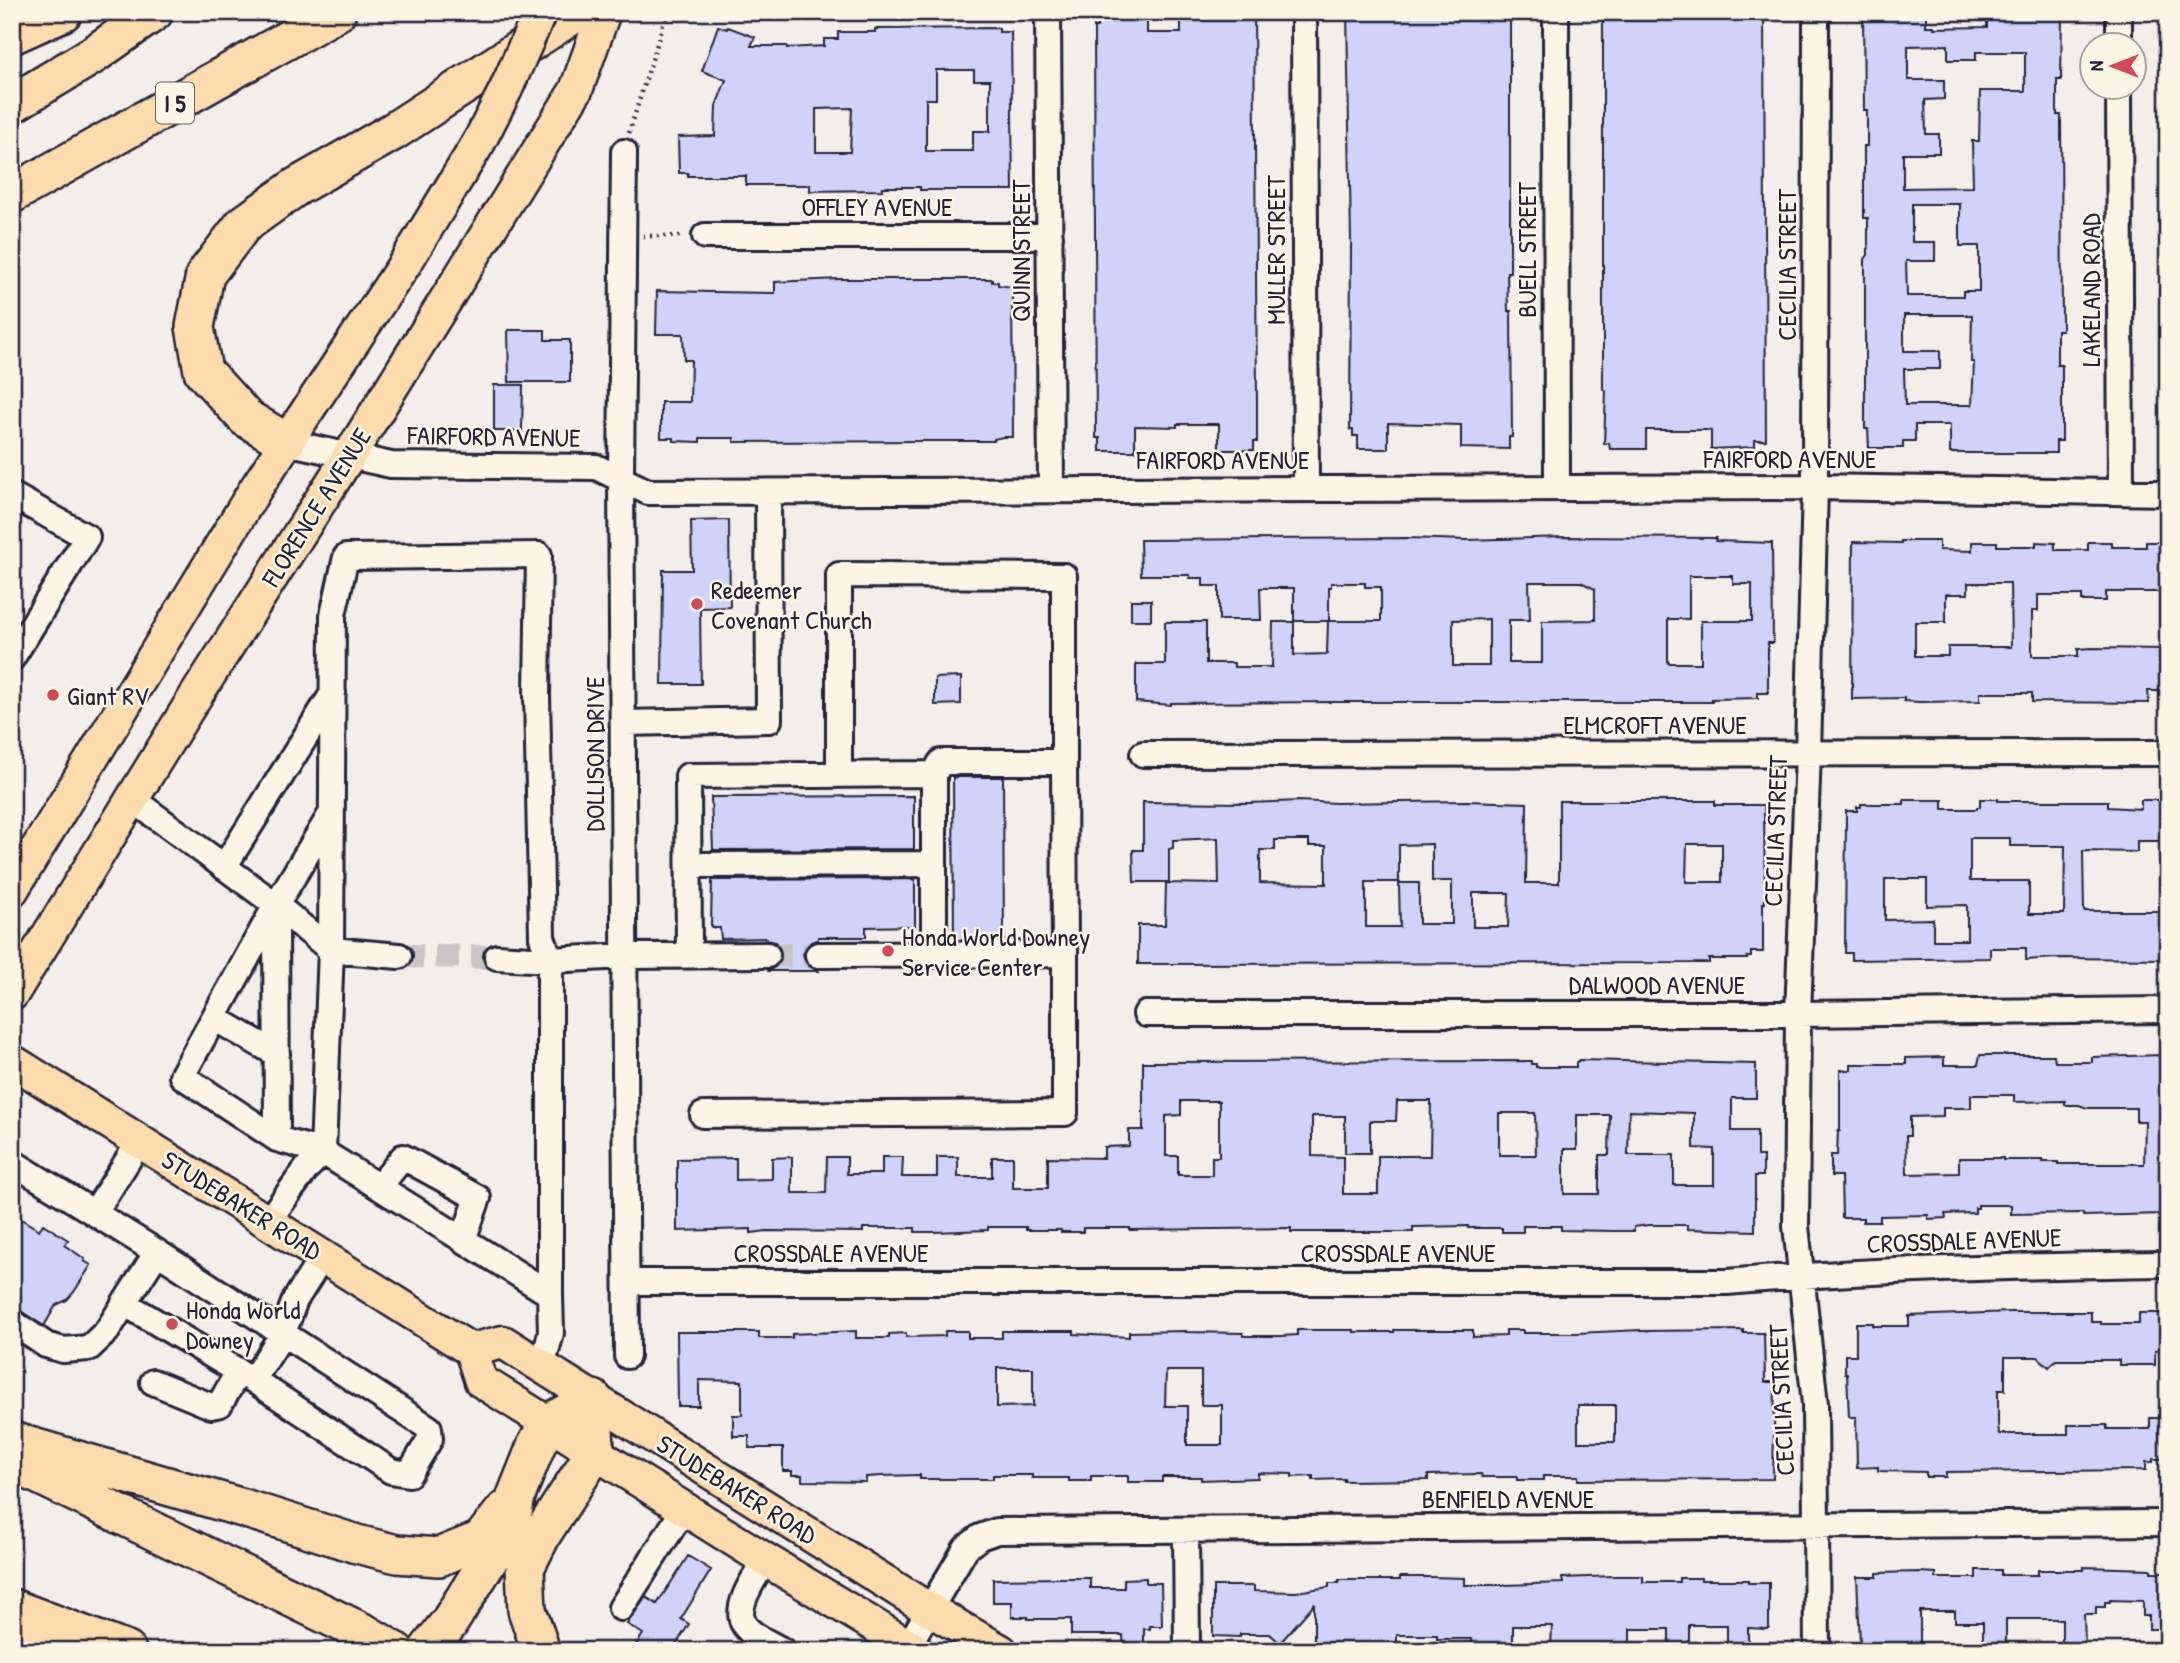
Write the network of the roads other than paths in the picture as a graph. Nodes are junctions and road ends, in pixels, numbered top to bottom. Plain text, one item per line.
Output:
1 (63, 12) edge
2 (154, 12) edge
3 (337, 12) edge
4 (540, 12) edge
5 (577, 12) edge
6 (604, 12) edge
7 (1048, 12) edge
8 (1304, 12) edge
9 (1556, 12) edge
10 (1816, 12) edge
11 (2119, 12) edge
12 (2119, 32) edge
13 (12, 35) edge
14 (2119, 102) edge
15 (12, 103) edge
16 (624, 152) road end
17 (12, 194) edge
18 (705, 236) road end
19 (1050, 236) junction
20 (286, 442) junction
21 (349, 456) junction
22 (621, 480) junction
23 (1815, 487) junction
24 (1306, 488) junction
25 (1557, 488) junction
26 (1051, 489) junction
27 (768, 492) junction
28 (2121, 492) junction
29 (2168, 493) edge
30 (12, 495) edge
31 (12, 658) edge
32 (333, 693) junction
33 (624, 723) junction
34 (1808, 753) junction
35 (2168, 753) edge
36 (1143, 754) dead end
37 (1064, 762) junction
38 (839, 774) junction
39 (934, 774) junction
40 (132, 799) junction
41 (332, 814) junction
42 (934, 864) junction
43 (689, 865) junction
44 (224, 867) junction
45 (12, 890) edge
46 (276, 905) junction
47 (331, 950) junction
48 (934, 954) junction
49 (1065, 954) junction
50 (689, 955) junction
51 (767, 955) tunnel mouth
52 (818, 955) tunnel mouth
53 (399, 956) tunnel mouth
54 (625, 956) junction
55 (497, 957) tunnel mouth
56 (550, 960) junction
57 (12, 994) edge
58 (2168, 1010) edge
59 (1146, 1014) dead end
60 (1798, 1014) junction
61 (214, 1018) junction
62 (277, 1054) junction
63 (12, 1061) edge
64 (704, 1115) dead end
65 (277, 1139) junction
66 (140, 1141) junction
67 (323, 1152) junction
68 (12, 1162) edge
69 (379, 1187) junction
70 (95, 1212) junction
71 (268, 1221) junction
72 (463, 1240) junction
73 (157, 1252) junction
74 (323, 1256) junction
75 (2168, 1264) edge
76 (1802, 1275) junction
77 (628, 1282) junction
78 (550, 1294) junction
79 (124, 1304) junction
80 (12, 1322) edge
81 (283, 1333) junction
82 (471, 1350) junction
83 (627, 1356) dead end
84 (542, 1367) junction
85 (246, 1376) junction
86 (153, 1382) dead end
87 (593, 1399) junction
88 (548, 1423) junction
89 (12, 1441) edge
90 (595, 1452) junction
91 (12, 1462) edge
92 (516, 1496) junction
93 (684, 1508) junction
94 (2168, 1523) edge
95 (1815, 1526) junction
96 (1186, 1530) junction
97 (766, 1560) junction
98 (12, 1608) edge
99 (621, 1608) dead end
100 (930, 1610) junction
101 (12, 1638) edge
102 (380, 1642) edge
103 (910, 1649) edge
104 (42, 1651) edge
105 (127, 1651) edge
106 (426, 1651) edge
107 (541, 1651) edge
108 (783, 1651) edge
109 (1001, 1651) edge
110 (1187, 1651) edge
111 (1817, 1651) edge

1 - 13 highway
2 - 15 highway
3 - 17 highway, I 5
4 - 20 main road, bridge
5 - 20 highway
6 - 21 main road, FLORENCE AVENUE
7 - 19 street, QUINN STREET
8 - 24 street, MULLER STREET
9 - 25 street, BUELL STREET
10 - 23 street, CECILIA STREET
11 - 12 street
14 - 28 street, LAKELAND ROAD
16 - 22 street, DOLLISON DRIVE
18 - 19 street, OFFLEY AVENUE
19 - 26 street, QUINN STREET
20 - 21 street, FAIRFORD AVENUE
20 - 45 main road
21 - 22 street, FAIRFORD AVENUE
21 - 40 main road, FLORENCE AVENUE
22 - 27 street, FAIRFORD AVENUE
22 - 33 street, DOLLISON DRIVE
23 - 25 street, FAIRFORD AVENUE
23 - 28 street, FAIRFORD AVENUE
23 - 34 street, CECILIA STREET
24 - 25 street, FAIRFORD AVENUE
24 - 26 street, FAIRFORD AVENUE
26 - 27 street, FAIRFORD AVENUE
27 - 33 street
28 - 29 street, FAIRFORD AVENUE
30 - 31 street
32 - 41 street
32 - 44 street
32 - 56 street
33 - 54 street, DOLLISON DRIVE
34 - 35 street, ELMCROFT AVENUE
34 - 36 street, ELMCROFT AVENUE
34 - 60 street, CECILIA STREET
37 - 38 street
37 - 39 street
37 - 49 street
38 - 39 street
38 - 43 street
39 - 42 street
40 - 44 street
40 - 57 main road, FLORENCE AVENUE
41 - 46 street
41 - 47 street
42 - 43 street
42 - 48 street
43 - 50 street
44 - 46 street
46 - 47 street
46 - 61 street
46 - 62 street
47 - 53 street
47 - 67 street
48 - 49 street
48 - 52 street
49 - 64 street
50 - 51 street
50 - 54 street
54 - 56 street
54 - 77 street, DOLLISON DRIVE
55 - 56 street
56 - 78 street
58 - 60 street, DALWOOD AVENUE
59 - 60 street, DALWOOD AVENUE
60 - 76 street, CECILIA STREET
61 - 62 street
61 - 65 street
62 - 65 street
63 - 66 main road, STUDEBAKER ROAD
65 - 67 street
66 - 70 street
66 - 71 main road, STUDEBAKER ROAD
67 - 69 street
67 - 71 street
68 - 70 street
69 - 72 street
69 - 72 street
70 - 73 street
71 - 74 main road, STUDEBAKER ROAD
72 - 78 street
73 - 79 street
73 - 81 street
74 - 81 street
74 - 82 main road, STUDEBAKER ROAD
75 - 76 street, CROSSDALE AVENUE
76 - 77 street, CROSSDALE AVENUE
76 - 95 street, CECILIA STREET
77 - 83 street, DOLLISON DRIVE
78 - 84 street
79 - 80 street
79 - 85 street
81 - 85 street
81 - 85 street
82 - 84 main road, STUDEBAKER ROAD
82 - 88 main road, STUDEBAKER ROAD
84 - 87 main road, STUDEBAKER ROAD
85 - 86 street
87 - 88 highway
87 - 90 highway
87 - 100 main road, STUDEBAKER ROAD
88 - 90 main road, STUDEBAKER ROAD
88 - 92 highway
89 - 92 highway
90 - 93 main road, STUDEBAKER ROAD
90 - 107 highway
91 - 102 highway
92 - 106 highway
93 - 97 main road, STUDEBAKER ROAD
93 - 99 street
94 - 95 street, BENFIELD AVENUE
95 - 96 street, BENFIELD AVENUE
95 - 111 street, CECILIA STREET
96 - 100 street, BENFIELD AVENUE
96 - 110 street
97 - 103 main road, STUDEBAKER ROAD
97 - 108 street
98 - 105 highway
100 - 103 street, BENFIELD AVENUE
100 - 109 main road, STUDEBAKER ROAD
101 - 104 highway

